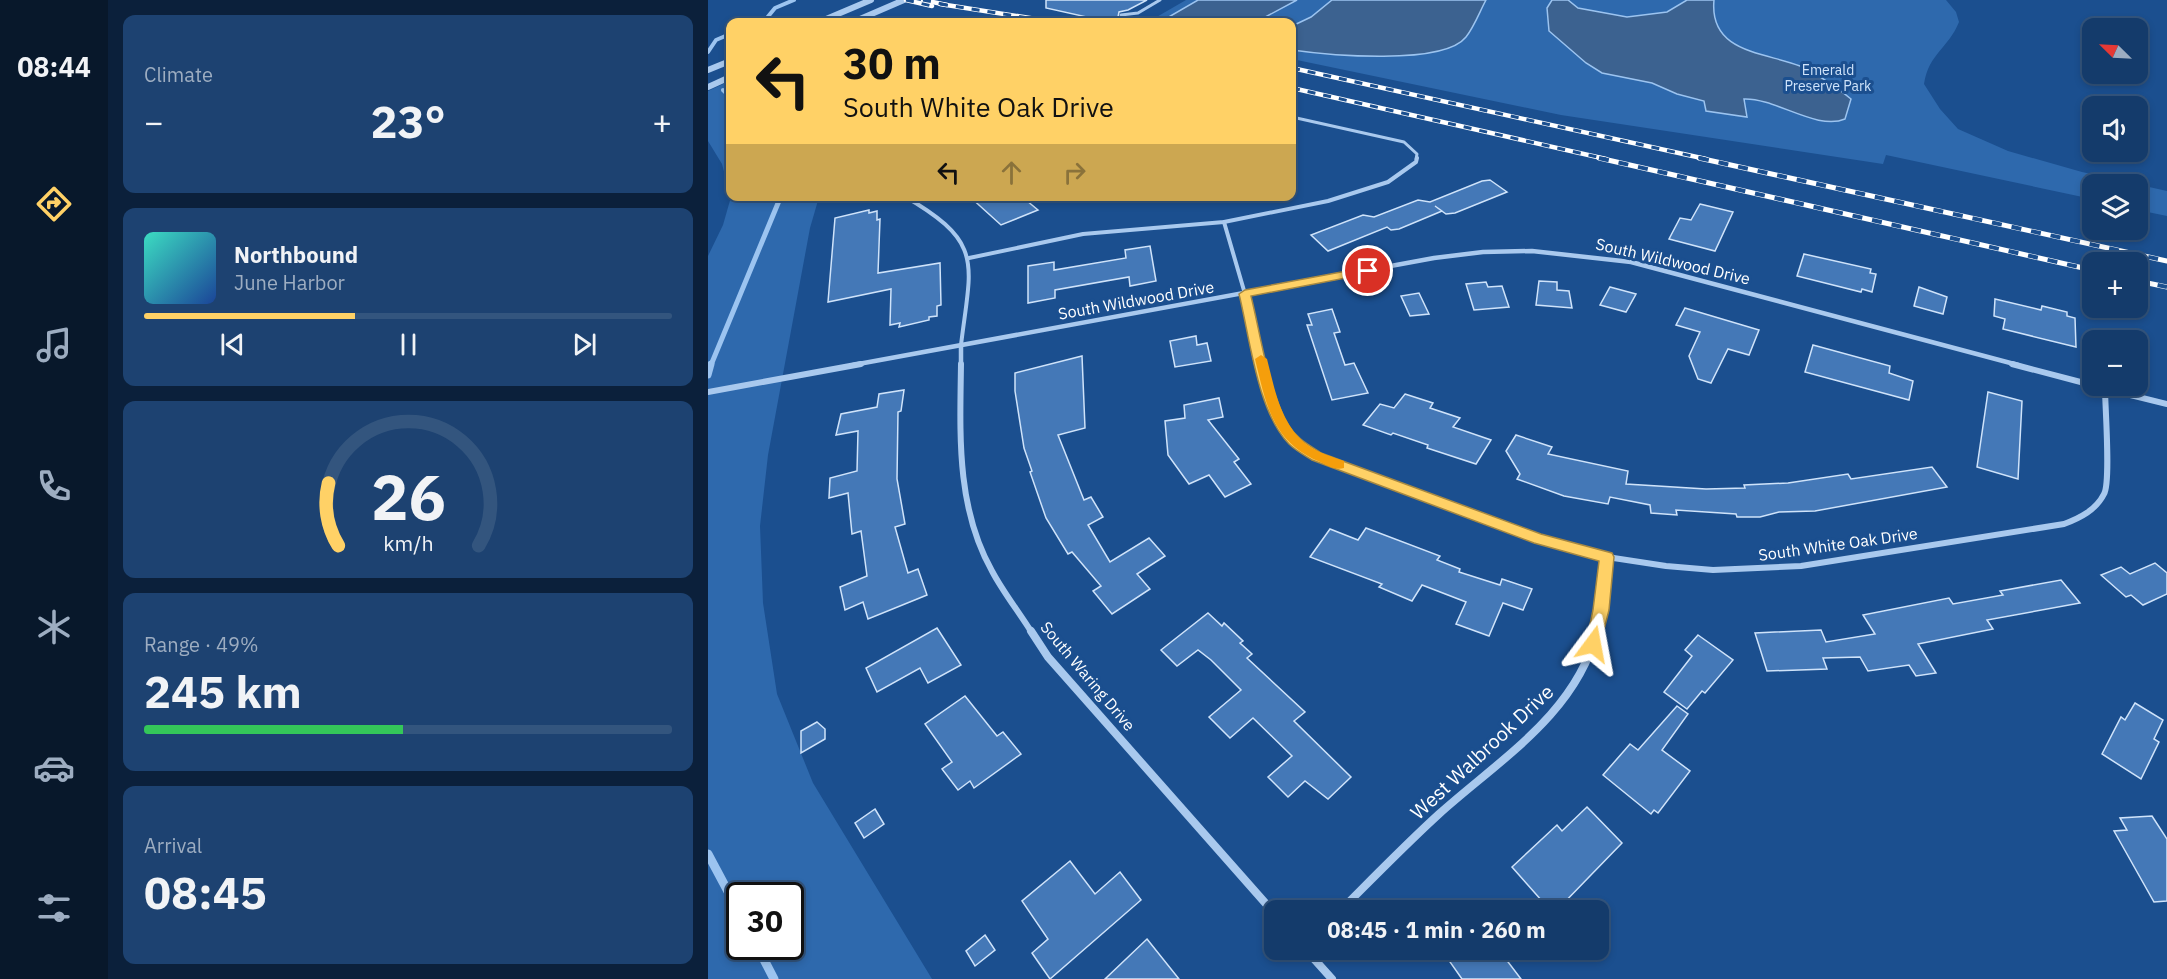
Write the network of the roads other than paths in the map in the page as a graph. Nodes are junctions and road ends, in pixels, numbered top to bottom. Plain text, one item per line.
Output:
1 (871, 0) edge
2 (904, 0) edge
3 (1160, 0) edge
4 (1120, 15) dead end
5 (828, 18) edge
6 (862, 18) edge
7 (726, 63) edge
8 (708, 70) edge
9 (726, 79) edge
10 (708, 87) edge
11 (1296, 118) edge
12 (911, 201) edge
13 (1224, 222) junction
14 (969, 258) junction
15 (1245, 294) junction
16 (961, 345) junction
17 (2082, 382) edge
18 (708, 392) edge
19 (2105, 396) edge
20 (2136, 396) edge
21 (2167, 404) edge
22 (1607, 557) junction
23 (1351, 900) edge
24 (1264, 902) edge
25 (1315, 960) edge
26 (1332, 979) edge

1 - 5 street
2 - 6 street
3 - 4 lane
7 - 8 street
9 - 10 street
11 - 13 lane
12 - 14 lane
13 - 14 lane
13 - 15 lane
14 - 16 lane
15 - 16 street, South Wildwood Drive
15 - 17 street, South Wildwood Drive
15 - 22 street, South White Oak Drive
16 - 18 street, South Wildwood Drive
16 - 24 street, South Waring Drive
19 - 22 street, South White Oak Drive
20 - 21 street, South Wildwood Drive
22 - 23 street, West Walbrook Drive
25 - 26 street

